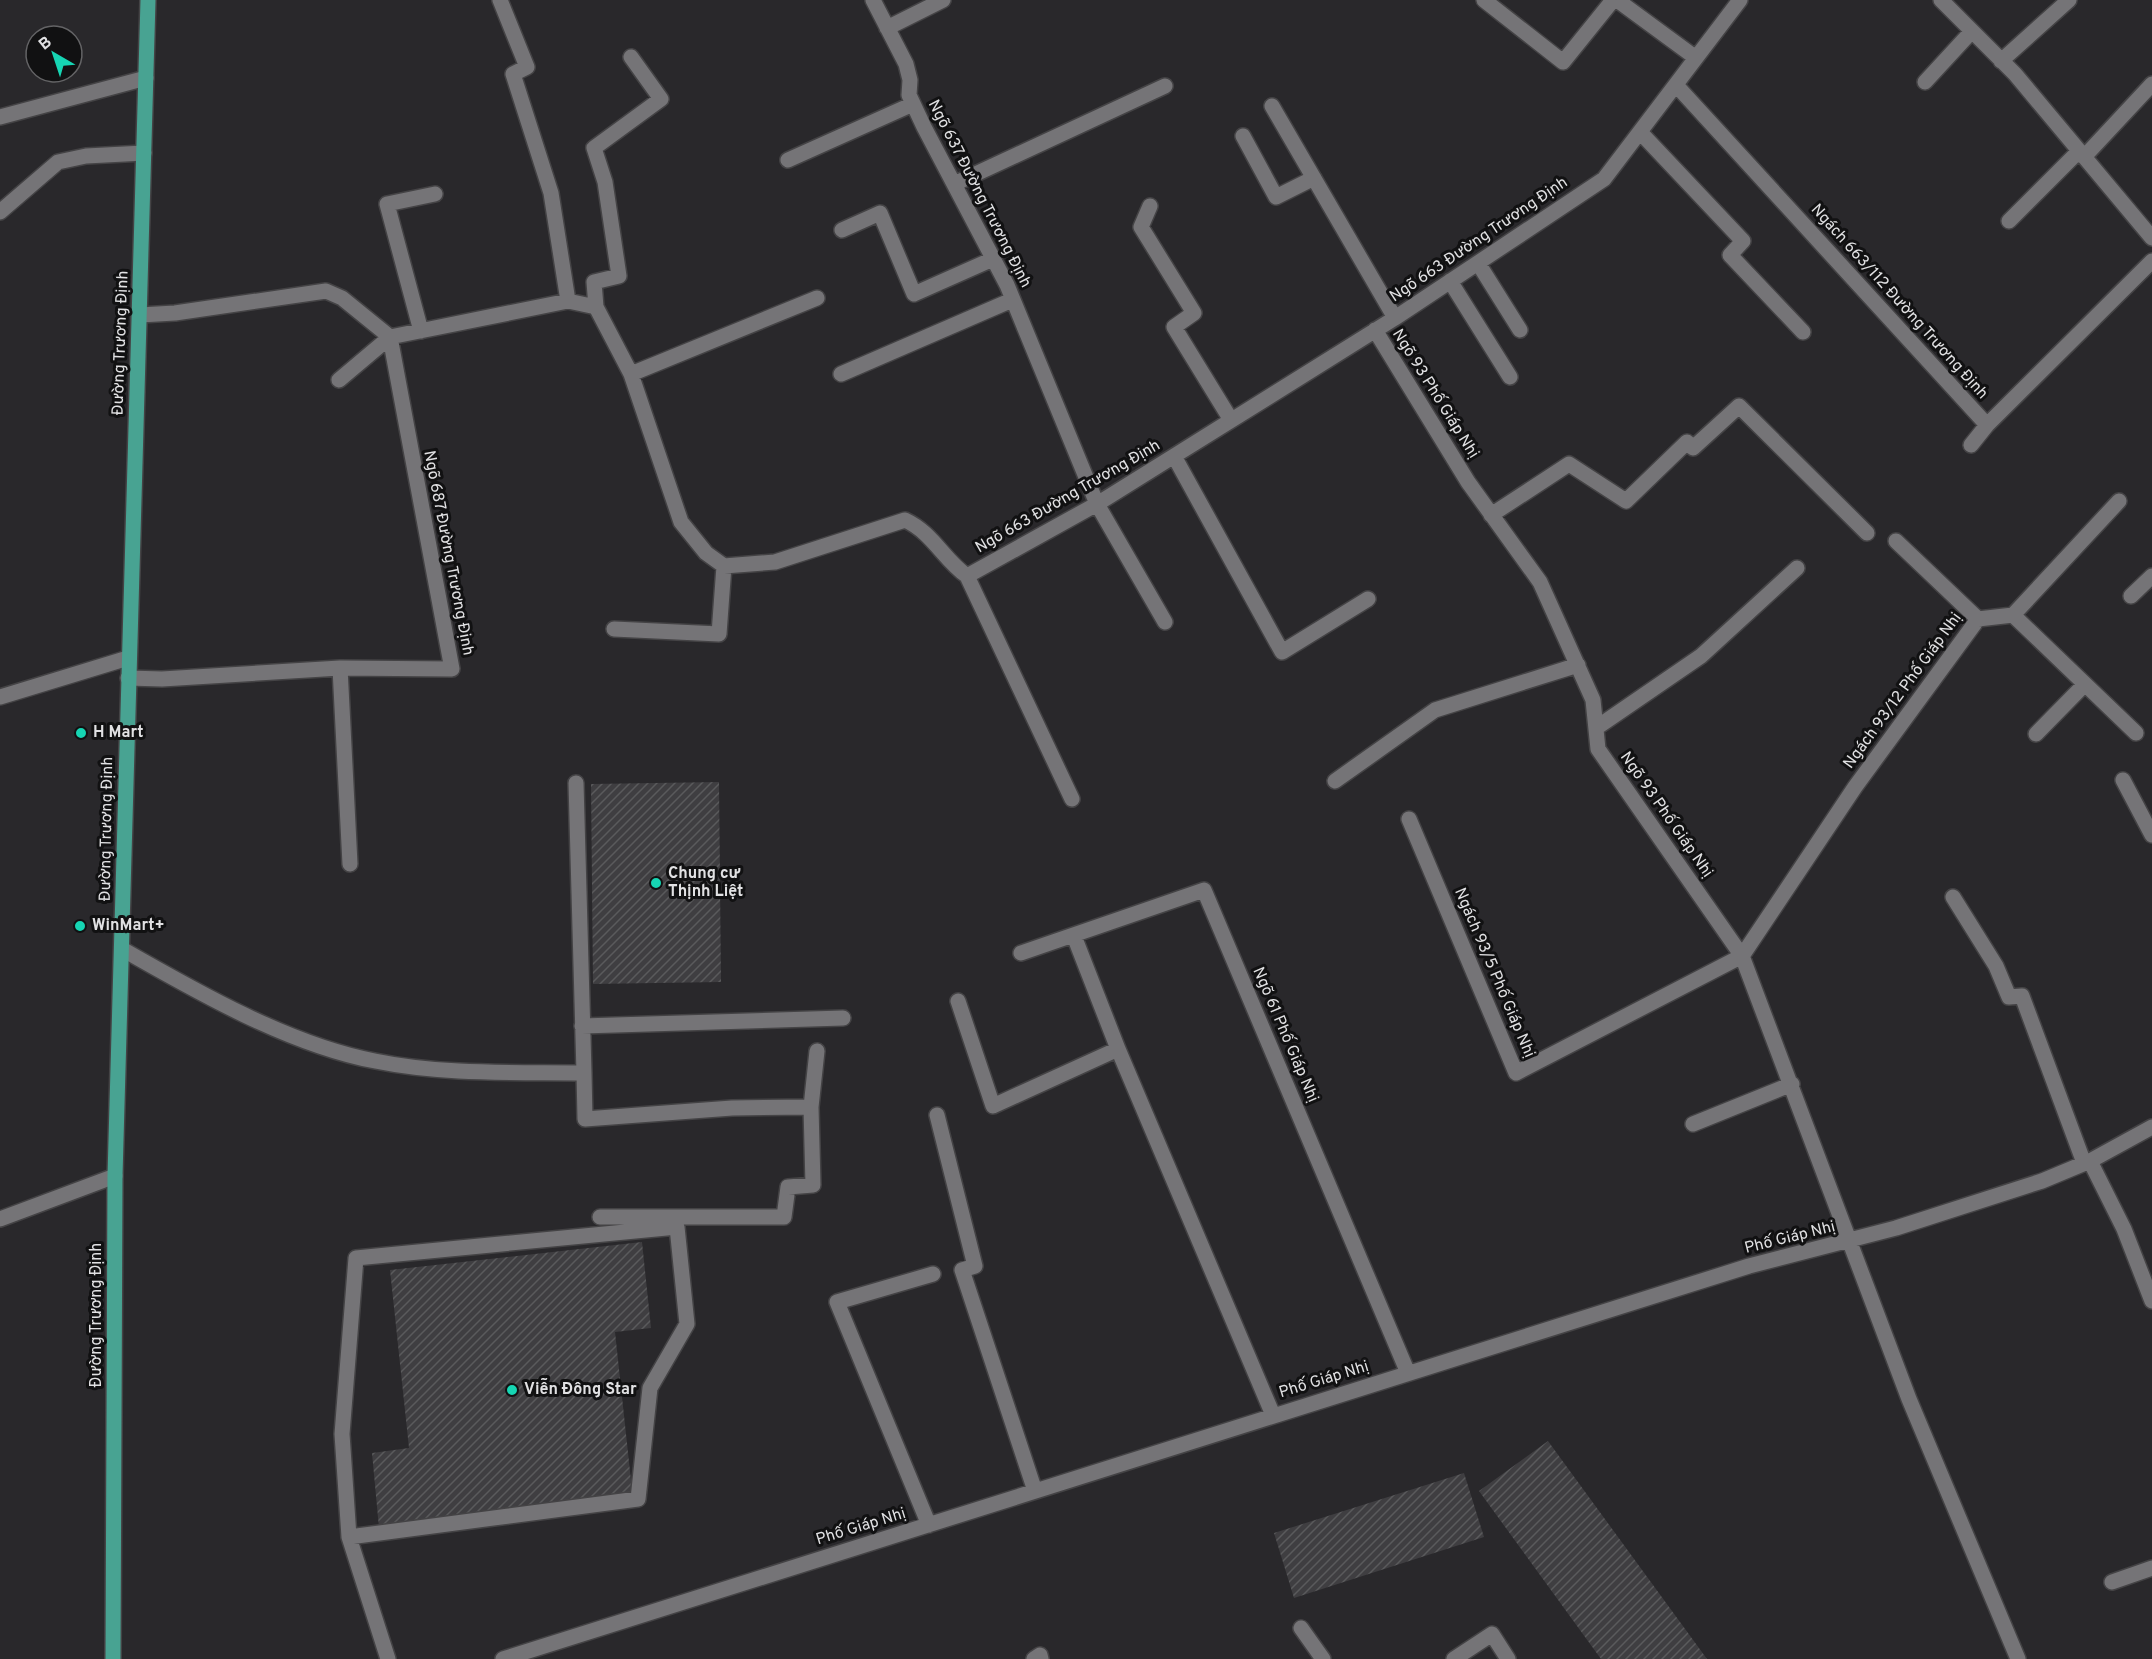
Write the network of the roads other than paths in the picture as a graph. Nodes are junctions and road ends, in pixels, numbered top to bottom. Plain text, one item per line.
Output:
1 (148, 0) edge
2 (500, 0) edge
3 (873, 0) edge
4 (943, 0) edge
5 (1484, 0) edge
6 (1615, 0) edge
7 (1740, 0) edge
8 (1941, 0) edge
9 (2069, 0) edge
10 (887, 28) junction
11 (1972, 31) junction
12 (631, 57) dead end
13 (1696, 58) junction
14 (2001, 61) junction
15 (146, 78) junction
16 (1925, 82) dead end
17 (2152, 84) edge
18 (1676, 85) junction
19 (1165, 86) dead end
20 (913, 104) junction
21 (1272, 106) dead end
22 (0, 117) edge
23 (1640, 132) junction
24 (1243, 136) dead end
25 (144, 153) junction
26 (2082, 154) junction
27 (788, 160) dead end
28 (1314, 178) junction
29 (954, 184) junction
30 (435, 194) dead end
31 (1150, 206) dead end
32 (0, 212) edge
33 (2009, 221) dead end
34 (842, 230) dead end
35 (2152, 238) edge
36 (993, 260) junction
37 (2152, 261) edge
38 (1478, 262) junction
39 (1450, 281) junction
40 (817, 298) dead end
41 (1012, 300) junction
42 (568, 301) junction
43 (596, 307) junction
44 (140, 315) junction
45 (1395, 318) junction
46 (1375, 330) junction
47 (1520, 330) dead end
48 (421, 331) junction
49 (1803, 332) dead end
50 (390, 337) junction
51 (631, 374) junction
52 (842, 374) dead end
53 (1510, 377) dead end
54 (339, 380) dead end
55 (1231, 420) junction
56 (1987, 425) junction
57 (1971, 445) dead end
58 (1174, 456) junction
59 (2119, 501) dead end
60 (1097, 504) junction
61 (1491, 515) junction
62 (1867, 533) dead end
63 (1896, 541) dead end
64 (724, 566) junction
65 (1797, 568) dead end
66 (967, 576) junction
67 (2152, 576) edge
68 (2131, 596) dead end
69 (1368, 599) dead end
70 (2013, 615) junction
71 (1978, 619) junction
72 (1166, 622) dead end
73 (614, 629) dead end
74 (128, 658) junction
75 (1578, 665) junction
76 (340, 668) junction
77 (128, 678) junction
78 (2085, 684) junction
79 (0, 697) edge
80 (1596, 728) junction
81 (2136, 733) dead end
82 (2036, 734) dead end
83 (2123, 780) dead end
84 (1335, 781) dead end
85 (576, 783) dead end
86 (1072, 800) dead end
87 (1409, 819) dead end
88 (2152, 835) edge
89 (351, 864) dead end
90 (1953, 897) dead end
91 (1074, 936) junction
92 (122, 949) junction
93 (1021, 953) dead end
94 (1742, 956) junction
95 (958, 1001) dead end
96 (843, 1018) dead end
97 (582, 1026) junction
98 (1118, 1049) junction
99 (817, 1051) dead end
100 (584, 1073) junction
101 (1792, 1084) junction
102 (811, 1107) junction
103 (937, 1115) dead end
104 (1693, 1124) dead end
105 (2152, 1127) edge
106 (2087, 1162) junction
107 (115, 1176) junction
108 (600, 1217) dead end
109 (0, 1219) edge
110 (1849, 1241) junction
111 (933, 1274) dead end
112 (2152, 1301) edge
113 (1408, 1373) junction
114 (1274, 1415) junction
115 (1035, 1491) junction
116 (929, 1525) junction
117 (349, 1537) junction
118 (2152, 1568) edge
119 (2112, 1582) dead end
120 (1301, 1628) dead end
121 (113, 1659) edge
122 (388, 1659) edge
123 (503, 1659) edge
124 (1034, 1659) edge
125 (1041, 1659) edge
126 (1323, 1659) edge
127 (1454, 1659) edge
128 (1508, 1659) edge
129 (2018, 1659) edge

1 - 15 main road, Đường Trương Định
2 - 42 street
3 - 10 street, Ngõ 637 Đường Trương Định
4 - 10 street
5 - 6 street
6 - 13 street
7 - 13 street, Ngõ 663 Đường Trương Định
8 - 11 street
9 - 14 street
10 - 20 street, Ngõ 637 Đường Trương Định
11 - 14 street
11 - 16 street
12 - 43 street
13 - 18 street, Ngõ 663 Đường Trương Định
14 - 26 street
15 - 22 street
15 - 25 main road, Đường Trương Định
17 - 26 street
18 - 23 street, Ngõ 663 Đường Trương Định
18 - 56 street, Ngách 663/112 Đường Trương Định
19 - 29 street
20 - 27 street
20 - 29 street, Ngõ 637 Đường Trương Định
21 - 28 street
23 - 38 street, Ngõ 663 Đường Trương Định
23 - 49 street
24 - 28 street
25 - 32 street
25 - 44 main road, Đường Trương Định
26 - 33 street
26 - 35 street
28 - 45 street
29 - 36 street, Ngõ 637 Đường Trương Định
30 - 48 street
31 - 55 street
34 - 36 street
36 - 41 street, Ngõ 637 Đường Trương Định
37 - 56 street, Ngách 663/112 Đường Trương Định
38 - 39 street, Ngõ 663 Đường Trương Định
38 - 47 street
39 - 45 street, Ngõ 663 Đường Trương Định
39 - 53 street
40 - 51 street
41 - 52 street
41 - 60 street, Ngõ 637 Đường Trương Định
42 - 43 street
42 - 48 street
43 - 51 street
44 - 50 street
44 - 74 main road, Đường Trương Định
45 - 46 street, Ngõ 663 Đường Trương Định
46 - 55 street, Ngõ 663 Đường Trương Định
46 - 61 street, Ngõ 93 Phố Giáp Nhị
48 - 50 street
50 - 54 street
50 - 76 street, Ngõ 687 Đường Trương Định
51 - 64 street
55 - 58 street, Ngõ 663 Đường Trương Định
56 - 57 street
58 - 60 street, Ngõ 663 Đường Trương Định
58 - 69 street
59 - 70 street
60 - 66 street, Ngõ 663 Đường Trương Định
60 - 72 street, Ngõ 637 Đường Trương Định
61 - 62 street
61 - 75 street, Ngõ 93 Phố Giáp Nhị
63 - 71 street
64 - 66 street, Ngõ 663 Đường Trương Định
64 - 73 street
65 - 80 street
66 - 86 street
67 - 68 street
70 - 71 street, Ngách 93/12 Phố Giáp Nhị
70 - 78 street
71 - 94 street, Ngách 93/12 Phố Giáp Nhị
74 - 77 main road, Đường Trương Định
74 - 79 street
75 - 80 street, Ngõ 93 Phố Giáp Nhị
75 - 84 street
76 - 77 street, Ngõ 687 Đường Trương Định
76 - 89 street
77 - 92 main road, Đường Trương Định
78 - 81 street
78 - 82 street
80 - 94 street, Ngõ 93 Phố Giáp Nhị
83 - 88 street
85 - 97 street
87 - 94 street, Ngách 93/5 Phố Giáp Nhị
90 - 106 street
91 - 93 street, Ngõ 61 Phố Giáp Nhị
91 - 98 street
91 - 113 street, Ngõ 61 Phố Giáp Nhị
92 - 100 street
92 - 107 main road, Đường Trương Định
94 - 101 street, Ngõ 93 Phố Giáp Nhị
95 - 98 street
96 - 97 street
97 - 100 street
98 - 114 street
99 - 102 street
100 - 102 street
101 - 104 street
101 - 110 street, Ngõ 93 Phố Giáp Nhị
102 - 108 street
103 - 115 street
105 - 106 street, Phố Giáp Nhị
106 - 110 street, Phố Giáp Nhị
106 - 112 street
107 - 109 street
107 - 121 main road, Đường Trương Định
110 - 113 street, Phố Giáp Nhị
110 - 129 street, Ngõ 93 Phố Giáp Nhị
111 - 116 street
113 - 114 street, Phố Giáp Nhị
114 - 115 street, Phố Giáp Nhị
115 - 116 street, Phố Giáp Nhị
116 - 123 street, Phố Giáp Nhị
117 - 117 street
117 - 122 street
118 - 119 street
120 - 126 street
124 - 125 street
127 - 128 street

